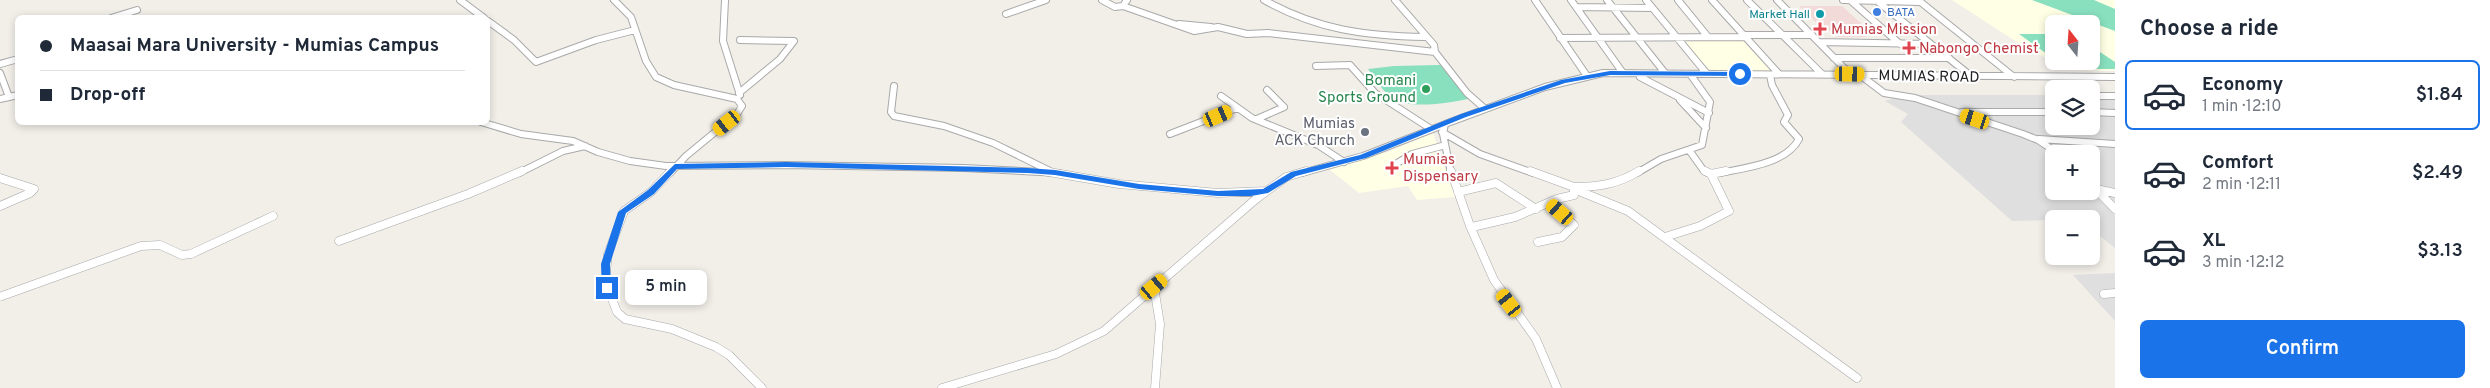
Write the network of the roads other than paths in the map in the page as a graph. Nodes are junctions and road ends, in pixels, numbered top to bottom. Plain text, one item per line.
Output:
1 (460, 0) edge
2 (614, 0) edge
3 (724, 0) edge
4 (1046, 0) edge
5 (1102, 0) edge
6 (1127, 0) edge
7 (1264, 0) edge
8 (1395, 0) edge
9 (1535, 0) edge
10 (1572, 0) edge
11 (1607, 0) edge
12 (1646, 0) edge
13 (1678, 0) edge
14 (1712, 0) edge
15 (1747, 0) edge
16 (1777, 0) edge
17 (1843, 0) edge
18 (1850, 0) edge
19 (1877, 1) edge
20 (1919, 1) edge
21 (1123, 6) junction
22 (1576, 7) junction
23 (1613, 7) junction
24 (1652, 8) junction
25 (137, 10) dead end
26 (1006, 14) dead end
27 (121, 15) edge
28 (480, 15) edge
29 (490, 22) edge
30 (635, 30) junction
31 (1781, 35) junction
32 (1812, 35) junction
33 (1744, 36) junction
34 (1426, 37) junction
35 (1598, 37) junction
36 (1636, 37) junction
37 (1676, 37) junction
38 (1708, 37) junction
39 (1560, 38) junction
40 (740, 40) dead end
41 (1819, 42) junction
42 (1900, 44) junction
43 (1930, 44) junction
44 (1435, 52) junction
45 (1834, 58) junction
46 (1949, 58) junction
47 (15, 60) edge
48 (0, 64) edge
49 (1316, 66) dead end
50 (0, 73) edge
51 (1626, 73) junction
52 (1665, 73) junction
53 (1707, 74) junction
54 (1779, 74) junction
55 (1822, 74) junction
56 (1850, 74) junction
57 (1770, 75) junction
58 (1860, 75) junction
59 (1587, 76) junction
60 (1692, 76) junction
61 (1972, 76) junction
62 (1640, 77) junction
63 (2014, 77) junction
64 (2115, 77) edge
65 (894, 86) dead end
66 (1267, 90) dead end
67 (15, 96) edge
68 (1221, 96) dead end
69 (2100, 96) edge
70 (2115, 96) edge
71 (8, 97) junction
72 (740, 97) junction
73 (1677, 97) junction
74 (0, 99) edge
75 (1237, 108) junction
76 (1484, 108) junction
77 (1954, 112) junction
78 (2045, 112) edge
79 (2100, 112) edge
80 (1709, 113) junction
81 (2115, 113) edge
82 (1256, 120) junction
83 (490, 125) edge
84 (1442, 128) junction
85 (1706, 128) junction
86 (1430, 129) junction
87 (1170, 134) dead end
88 (2036, 139) junction
89 (2115, 144) edge
90 (2045, 145) edge
91 (585, 146) junction
92 (1442, 146) junction
93 (1689, 150) junction
94 (1344, 162) junction
95 (1394, 165) dead end
96 (675, 166) junction
97 (1053, 172) junction
98 (1711, 174) junction
99 (0, 178) edge
100 (1574, 188) junction
101 (2100, 189) edge
102 (1266, 191) junction
103 (1458, 192) junction
104 (2115, 193) edge
105 (2100, 194) edge
106 (1550, 204) junction
107 (0, 206) edge
108 (2115, 208) edge
109 (1536, 209) junction
110 (273, 216) dead end
111 (1472, 227) junction
112 (1665, 238) junction
113 (338, 241) dead end
114 (1538, 242) dead end
115 (1154, 287) junction
116 (2115, 293) edge
117 (2104, 294) dead end
118 (1, 295) edge
119 (1857, 378) dead end
120 (762, 388) edge
121 (942, 388) edge
122 (1155, 388) edge
123 (1557, 388) edge

1 - 28 street
2 - 30 street
3 - 72 street
4 - 26 street
5 - 21 street
6 - 21 street
7 - 34 street
8 - 34 street
9 - 39 street
10 - 22 street
11 - 23 street
12 - 24 street
13 - 38 street
14 - 33 street
15 - 31 street
16 - 32 street
17 - 18 street
18 - 19 street
18 - 42 street
19 - 20 street
19 - 43 street
20 - 63 street
21 - 44 street
22 - 23 street
22 - 35 street
23 - 24 street
23 - 36 street
24 - 37 street
25 - 27 street
29 - 30 street
30 - 72 street
31 - 32 street
31 - 33 street
31 - 55 street
32 - 41 street
33 - 38 street
33 - 54 street
34 - 44 street
35 - 36 street
35 - 39 street
35 - 51 street
36 - 37 street
36 - 52 street
37 - 38 street
37 - 53 street
39 - 59 street
40 - 72 street
41 - 42 street
41 - 45 street
42 - 43 street
43 - 46 street
44 - 76 street
45 - 46 street
45 - 56 street
46 - 61 street
47 - 48 street
49 - 86 street
50 - 71 street
51 - 52 street, MUMIAS ROAD
51 - 59 street, MUMIAS ROAD
51 - 62 street
52 - 60 street, MUMIAS ROAD
53 - 57 street, MUMIAS ROAD
53 - 60 street, MUMIAS ROAD
54 - 55 street, MUMIAS ROAD
54 - 57 street, MUMIAS ROAD
55 - 56 street, MUMIAS ROAD
56 - 58 street, MUMIAS ROAD
57 - 98 street
58 - 61 street, MUMIAS ROAD
58 - 77 street
59 - 76 street, MUMIAS ROAD
60 - 62 street
60 - 80 street
61 - 63 street, MUMIAS ROAD
62 - 73 street
63 - 64 street, MUMIAS ROAD
65 - 97 street
66 - 82 street
67 - 71 street
68 - 75 street
69 - 70 street
71 - 74 street
72 - 96 street
73 - 80 street
73 - 85 street
75 - 82 street
75 - 87 street
76 - 84 street, MUMIAS ROAD
77 - 78 street
77 - 88 street
79 - 81 street
80 - 85 street
82 - 94 street
83 - 91 street
84 - 86 street, MUMIAS ROAD
84 - 92 street
84 - 100 street
85 - 93 street
86 - 94 street, MUMIAS ROAD
88 - 89 street
88 - 90 street
91 - 96 street
91 - 113 street
92 - 95 street
92 - 103 street
93 - 98 street
93 - 100 street
94 - 102 street, MUMIAS ROAD
96 - 97 street
96 - 120 street
97 - 102 street
98 - 112 street
99 - 107 street
100 - 106 street
100 - 112 street
101 - 104 street
102 - 115 street, MUMIAS ROAD
103 - 109 street
103 - 111 street
105 - 108 street
106 - 109 street
106 - 114 street
109 - 111 street
110 - 118 street
111 - 123 street
112 - 119 street
115 - 121 street, MUMIAS ROAD
115 - 122 street
116 - 117 street

